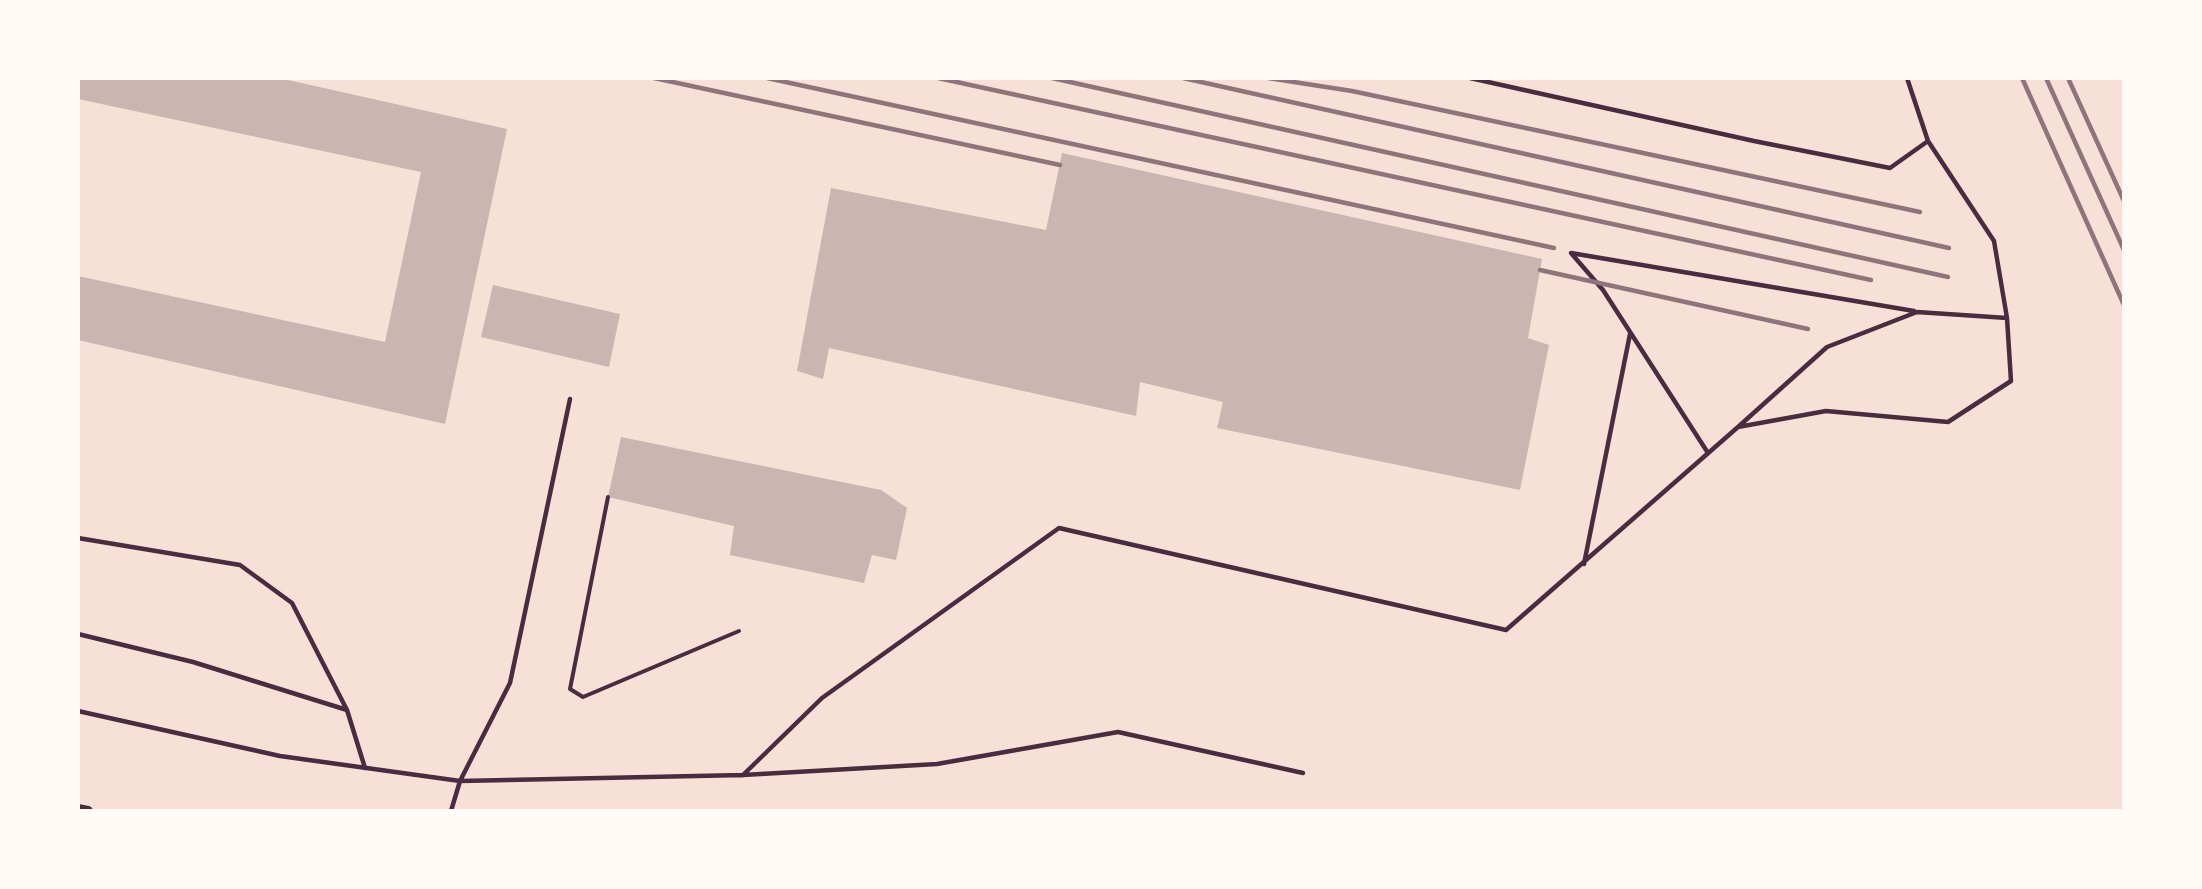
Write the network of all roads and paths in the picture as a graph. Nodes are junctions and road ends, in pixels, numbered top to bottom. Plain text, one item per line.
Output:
1 (1470, 78) edge
2 (1907, 78) edge
3 (1928, 141) junction
4 (1917, 312) junction
5 (2007, 318) junction
6 (1630, 333) junction
7 (570, 399) dead end
8 (1738, 427) junction
9 (1708, 453) junction
10 (608, 497) dead end
11 (78, 538) edge
12 (1584, 564) junction
13 (739, 631) dead end
14 (78, 634) edge
15 (347, 710) junction
16 (78, 711) edge
17 (365, 768) junction
18 (1303, 773) dead end
19 (743, 776) junction
20 (460, 781) junction
21 (78, 809) edge
22 (88, 811) edge
23 (451, 811) edge

1 - 3 lane
2 - 3 lane
3 - 5 lane
4 - 5 lane
4 - 6 lane
4 - 8 lane
5 - 8 lane
6 - 9 lane
6 - 12 lane
7 - 20 lane
8 - 9 lane
9 - 12 lane
10 - 13 path
11 - 15 lane
12 - 19 lane
14 - 15 lane
15 - 17 lane
16 - 17 lane
17 - 20 lane
18 - 19 lane
19 - 20 lane
20 - 23 lane
21 - 22 street

